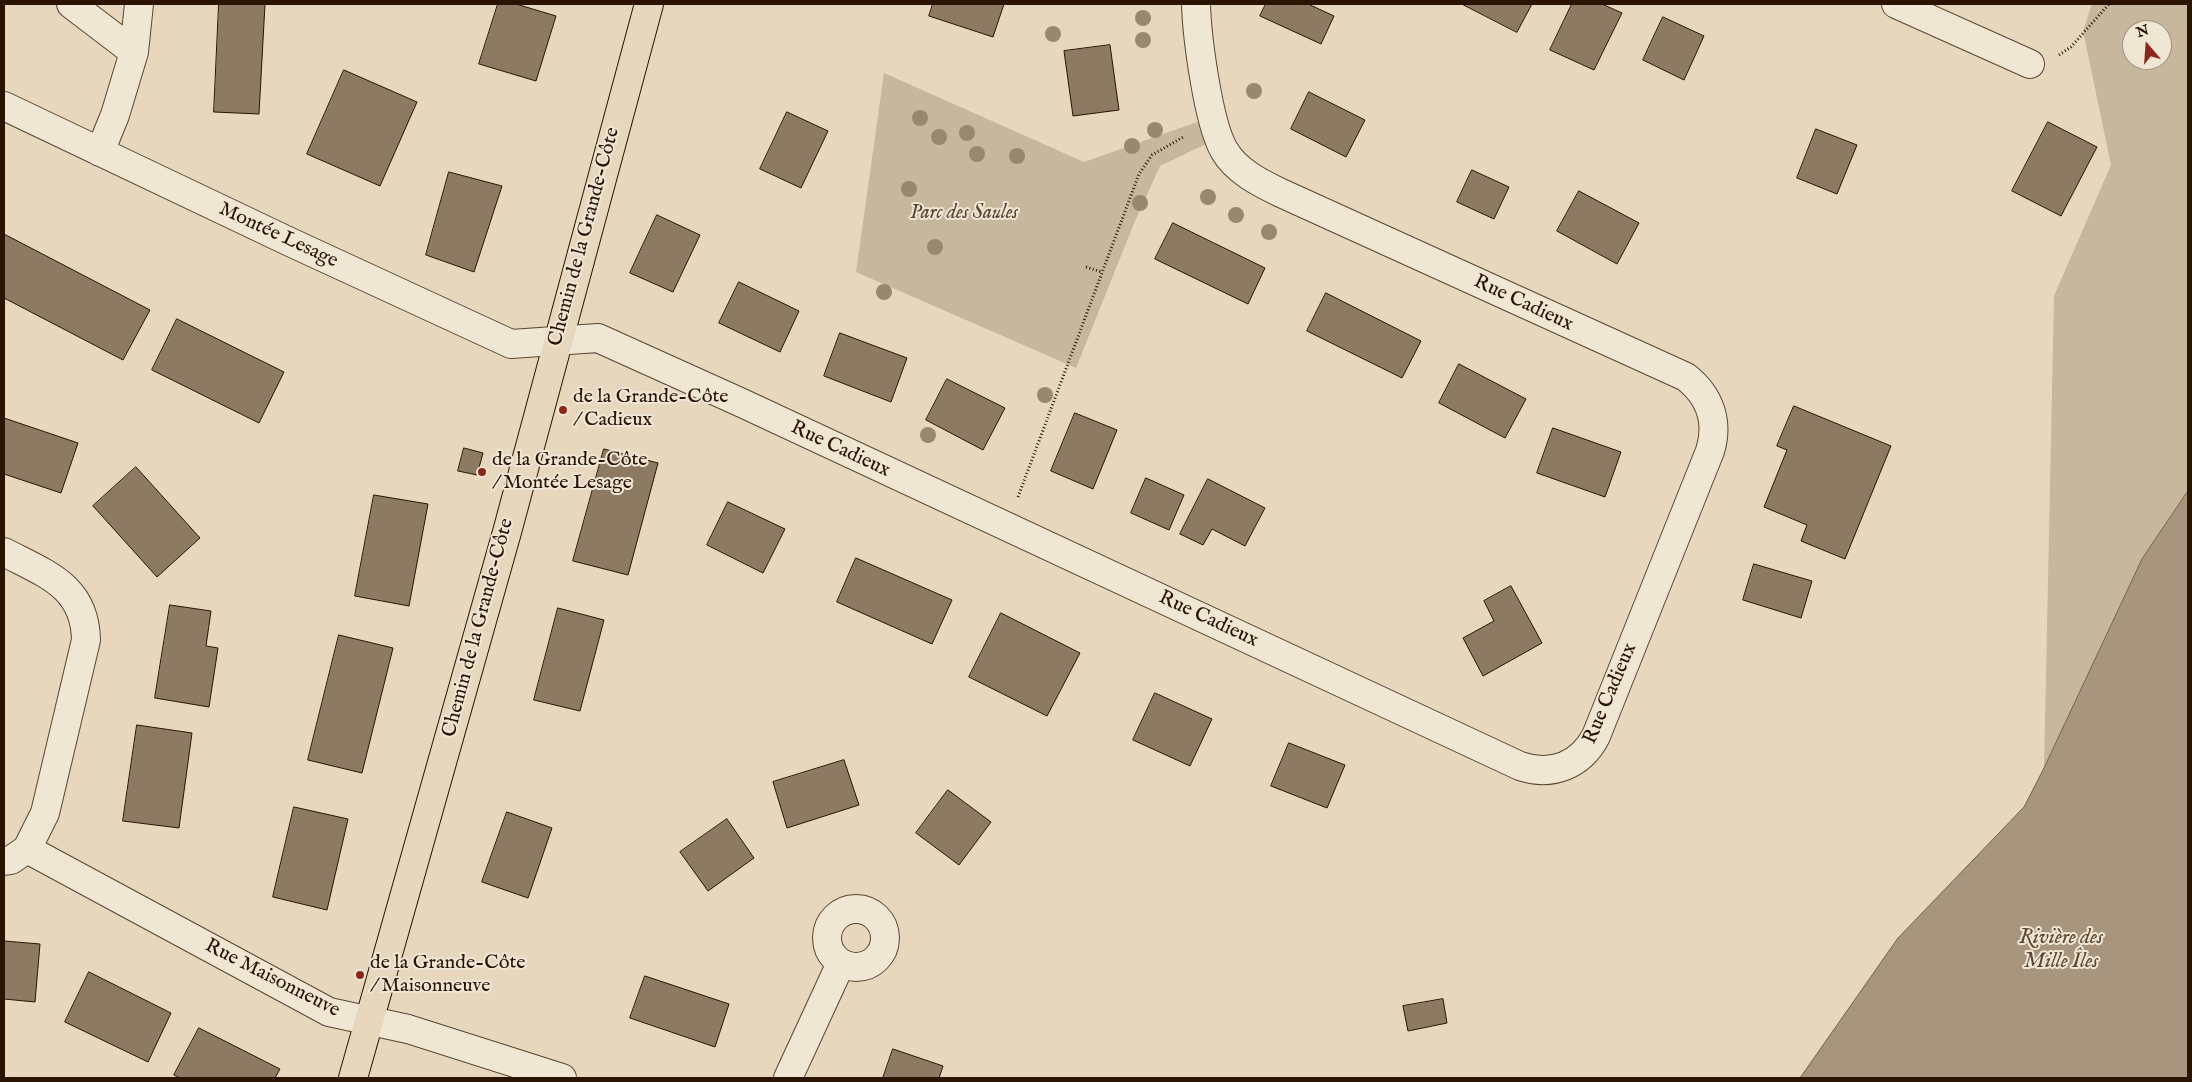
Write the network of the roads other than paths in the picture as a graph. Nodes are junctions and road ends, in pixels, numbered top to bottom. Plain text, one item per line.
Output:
1 (71, 4) edge
2 (139, 4) edge
3 (649, 4) edge
4 (1196, 4) edge
5 (1896, 4) edge
6 (134, 52) junction
7 (2030, 64) road end
8 (4, 106) edge
9 (100, 152) junction
10 (557, 340) junction
11 (4, 552) edge
12 (15, 855) edge
13 (841, 964) dead end
14 (369, 1021) junction
15 (353, 1078) edge
16 (562, 1078) edge
17 (788, 1078) edge

1 - 6 street
2 - 6 street
3 - 10 main road, Chemin de la Grande-Côte
4 - 10 street, Rue Cadieux
5 - 7 street
6 - 9 street
8 - 9 street, Montée Lesage
9 - 10 street, Montée Lesage
10 - 14 main road, Chemin de la Grande-Côte
11 - 12 street, Rue Maisonneuve
12 - 14 street, Rue Maisonneuve
13 - 17 street
14 - 15 main road, Chemin de la Grande-Côte
14 - 16 street, Rue Maisonneuve

